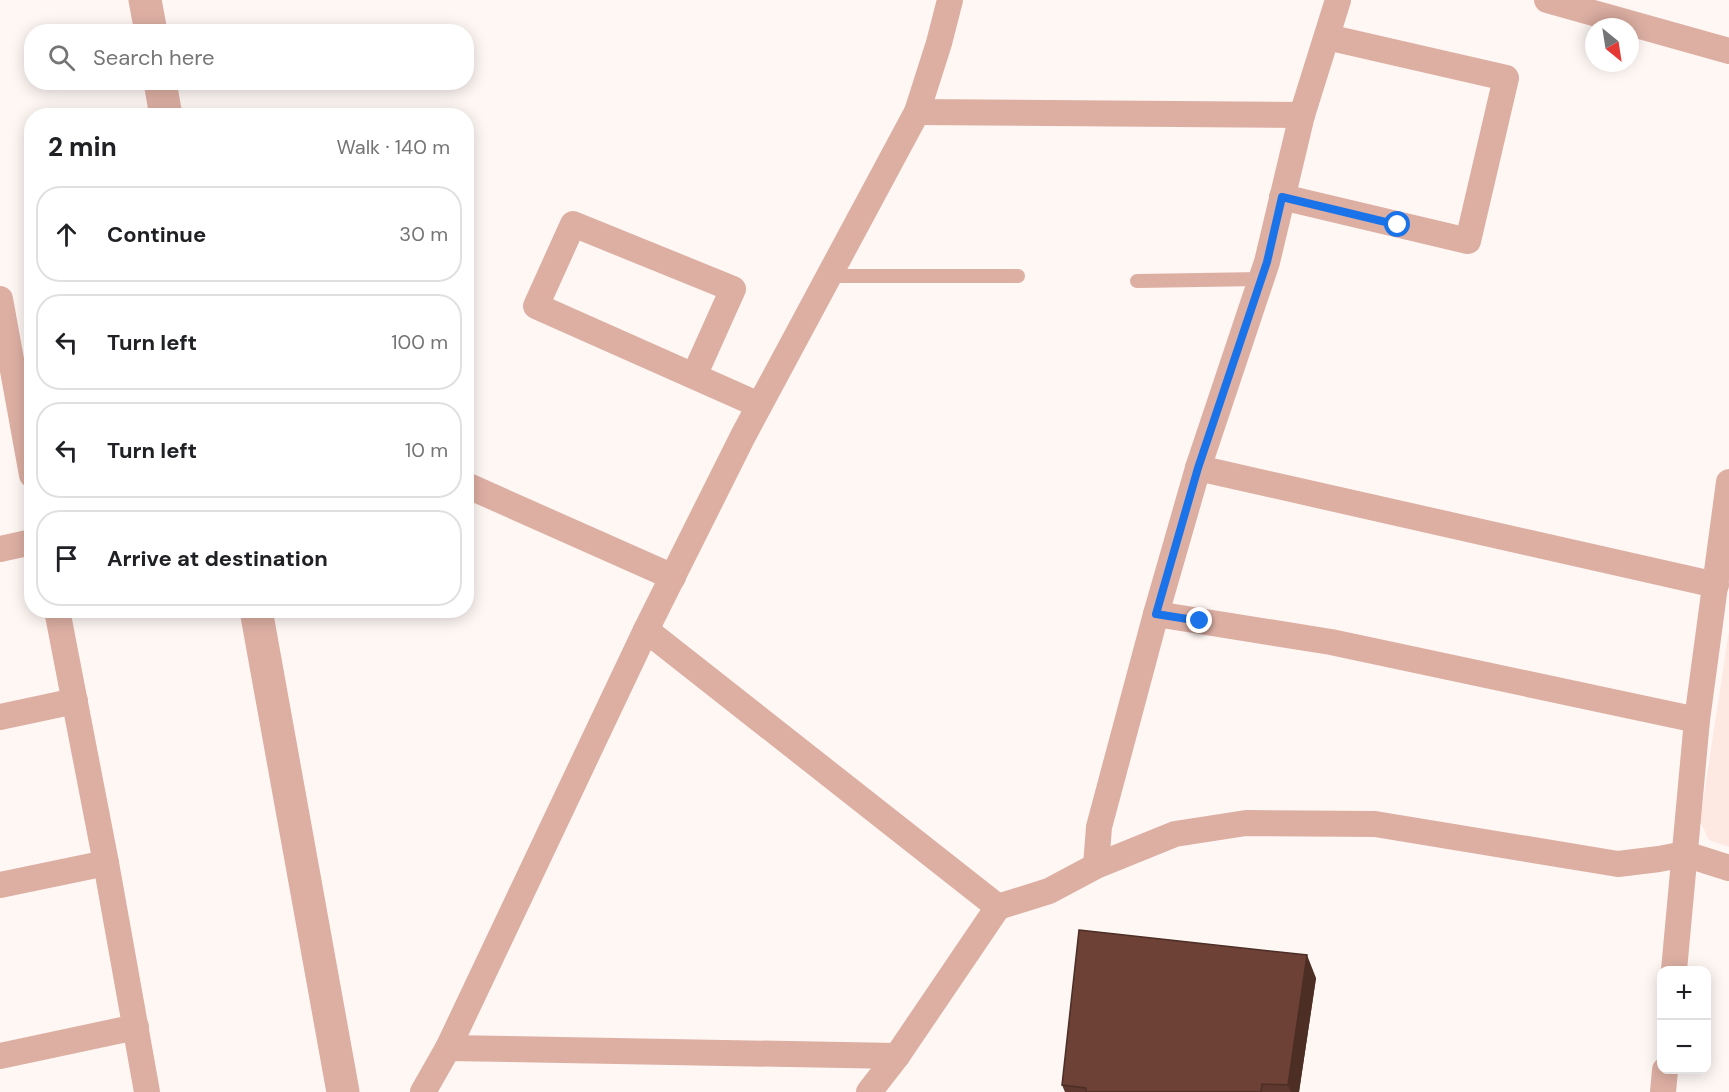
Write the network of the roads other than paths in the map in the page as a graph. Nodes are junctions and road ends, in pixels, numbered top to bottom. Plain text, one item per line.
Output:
1 (145, 0) edge
2 (950, 0) edge
3 (1338, 0) edge
4 (1546, 0) edge
5 (150, 24) edge
6 (1327, 37) junction
7 (1729, 51) edge
8 (161, 90) edge
9 (165, 108) edge
10 (917, 112) junction
11 (1302, 115) junction
12 (1282, 197) junction
13 (828, 276) junction
14 (1018, 276) dead end
15 (1261, 279) junction
16 (1137, 281) dead end
17 (0, 299) edge
18 (14, 355) edge
19 (694, 376) junction
20 (759, 405) junction
21 (24, 421) edge
22 (1198, 468) junction
23 (1729, 482) edge
24 (474, 490) edge
25 (24, 544) edge
26 (0, 549) edge
27 (673, 577) junction
28 (1716, 585) junction
29 (1156, 614) junction
30 (59, 618) edge
31 (257, 618) edge
32 (646, 630) junction
33 (75, 701) junction
34 (0, 717) edge
35 (1697, 720) junction
36 (1685, 854) junction
37 (106, 863) junction
38 (1096, 866) junction
39 (1729, 868) edge
40 (0, 885) edge
41 (998, 907) junction
42 (1674, 966) edge
43 (136, 1027) junction
44 (448, 1048) junction
45 (0, 1056) edge
46 (897, 1056) junction
47 (1665, 1074) edge
48 (147, 1092) edge
49 (343, 1092) edge
50 (423, 1092) edge
51 (869, 1092) edge
52 (1663, 1092) edge

1 - 5 street
2 - 10 street
3 - 6 street
4 - 7 street
6 - 11 street
6 - 12 street
8 - 9 street
10 - 11 street
10 - 13 street
11 - 12 street
12 - 15 street
13 - 14 lane
13 - 20 street
15 - 16 lane
15 - 22 street
17 - 18 street
18 - 21 street
19 - 19 street
19 - 20 street
20 - 27 street
22 - 28 street
22 - 29 street
23 - 28 street
24 - 27 street
25 - 26 street
27 - 32 street
28 - 35 street
29 - 35 street
29 - 38 street
30 - 33 street
31 - 49 street
32 - 41 street
32 - 44 street
33 - 34 street
33 - 37 street
35 - 36 street
36 - 38 street
36 - 39 street
36 - 42 street
37 - 40 street
37 - 43 street
38 - 41 street
41 - 46 street
43 - 45 street
43 - 48 street
44 - 46 street
44 - 50 street
46 - 51 street
47 - 52 street

